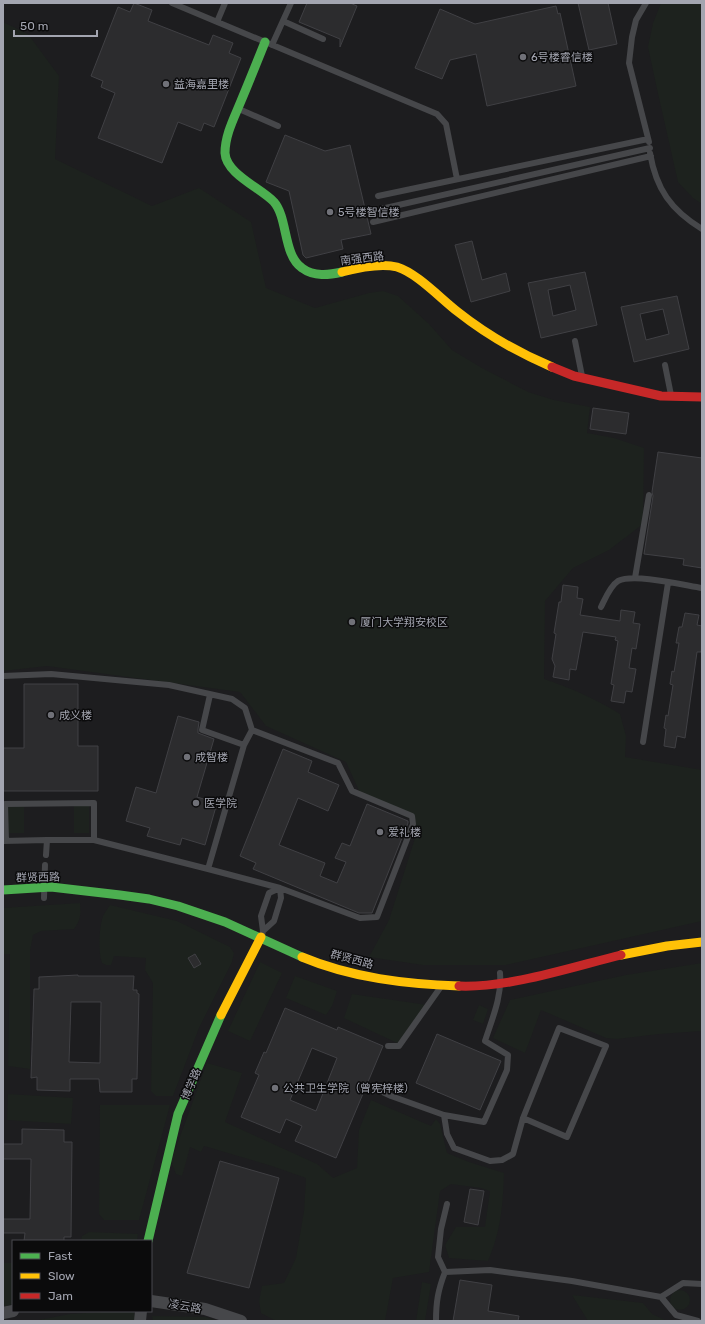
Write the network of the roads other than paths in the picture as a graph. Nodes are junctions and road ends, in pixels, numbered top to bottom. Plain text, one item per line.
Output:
1 (172, 3) edge
2 (225, 3) edge
3 (291, 3) edge
4 (646, 3) edge
5 (283, 21) junction
6 (217, 22) junction
7 (323, 39) dead end
8 (269, 43) junction
9 (238, 109) junction
10 (278, 126) dead end
11 (648, 138) junction
12 (650, 148) junction
13 (577, 153) junction
14 (651, 156) junction
15 (579, 163) junction
16 (468, 176) junction
17 (457, 179) junction
18 (469, 188) junction
19 (378, 196) dead end
20 (381, 209) dead end
21 (373, 222) dead end
22 (702, 229) edge
23 (575, 341) dead end
24 (665, 365) dead end
25 (583, 378) junction
26 (672, 396) junction
27 (702, 397) edge
28 (649, 495) dead end
29 (635, 578) junction
30 (668, 583) junction
31 (702, 588) edge
32 (601, 607) dead end
33 (3, 676) edge
34 (210, 694) junction
35 (252, 730) junction
36 (644, 742) dead end
37 (244, 745) junction
38 (47, 840) junction
39 (94, 840) junction
40 (4, 841) edge
41 (46, 855) dead end
42 (45, 865) dead end
43 (208, 869) junction
44 (44, 887) junction
45 (280, 888) junction
46 (3, 890) edge
47 (44, 898) dead end
48 (262, 934) junction
49 (702, 942) edge
50 (500, 973) dead end
51 (501, 983) junction
52 (442, 985) junction
53 (388, 1046) dead end
54 (372, 1086) dead end
55 (444, 1115) junction
56 (523, 1118) junction
57 (447, 1204) dead end
58 (148, 1240) edge
59 (445, 1272) junction
60 (702, 1284) edge
61 (661, 1297) junction
62 (152, 1300) edge
63 (702, 1314) edge
64 (241, 1321) edge
65 (436, 1321) edge
66 (700, 1321) edge

1 - 6 lane
2 - 6 lane
3 - 5 lane
4 - 11 lane
5 - 7 lane
5 - 8 lane
6 - 8 lane
8 - 9 street, 南强西路
8 - 17 lane
9 - 10 lane
9 - 25 street, 南强西路
11 - 12 lane
11 - 13 lane
12 - 14 lane
12 - 15 lane
13 - 15 lane
13 - 16 lane
14 - 21 lane
14 - 22 lane
15 - 18 lane
16 - 17 lane
16 - 18 lane
17 - 19 lane
18 - 20 lane
23 - 25 lane
24 - 26 lane
25 - 26 street, 南强西路
26 - 27 street, 南强西路
28 - 29 lane
29 - 30 lane
29 - 32 lane
30 - 31 lane
30 - 36 lane
33 - 34 lane
34 - 35 lane
34 - 37 lane
35 - 37 lane
35 - 45 lane
37 - 43 lane
38 - 39 lane
38 - 40 lane
38 - 41 lane
39 - 40 lane
39 - 43 lane
42 - 44 lane
43 - 45 lane
44 - 46 street, 群贤西路
44 - 47 lane
44 - 48 street, 群贤西路
45 - 48 lane
45 - 48 lane
48 - 52 street, 群贤西路
48 - 58 street, 博学路
49 - 51 street, 群贤西路
50 - 51 lane
51 - 52 street, 群贤西路
51 - 55 lane
52 - 53 lane
54 - 55 lane
55 - 56 lane
56 - 56 lane
57 - 59 lane
59 - 61 lane
59 - 65 lane
60 - 61 lane
61 - 66 lane
62 - 64 street, 凌云路
63 - 66 lane

